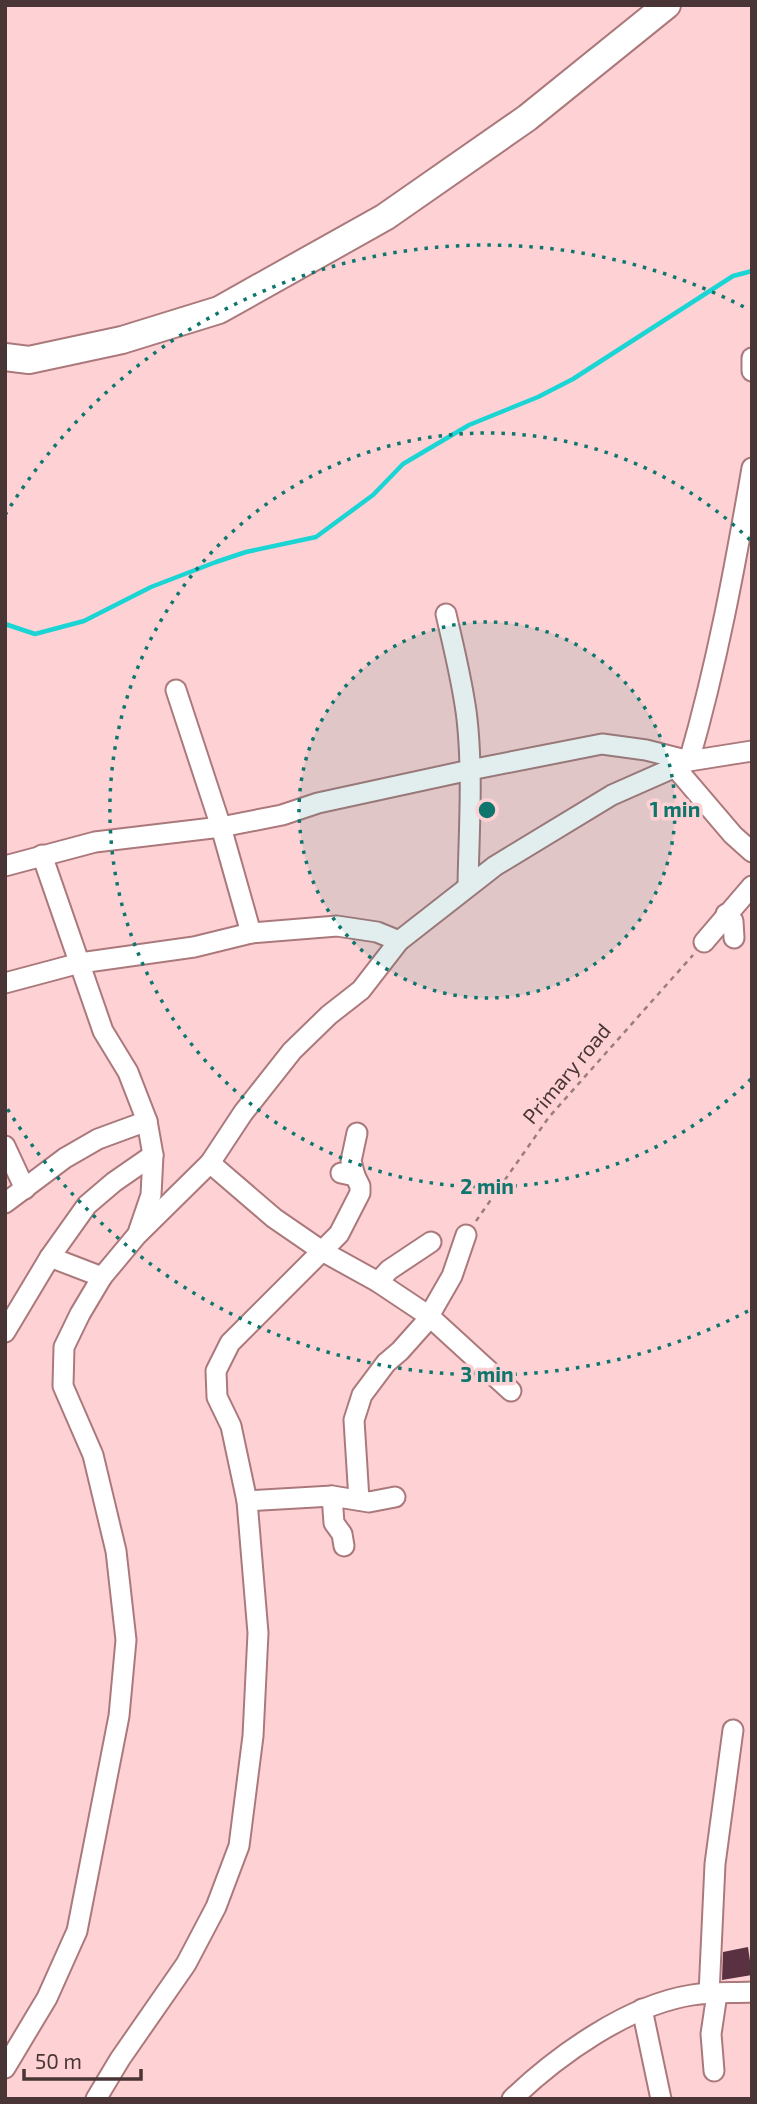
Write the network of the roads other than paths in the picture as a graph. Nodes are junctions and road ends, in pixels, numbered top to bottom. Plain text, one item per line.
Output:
1 (667, 5) edge
2 (5, 357) edge
3 (752, 360) edge
4 (752, 371) edge
5 (752, 468) edge
6 (446, 614) dead end
7 (176, 690) dead end
8 (752, 751) edge
9 (682, 764) junction
10 (470, 770) junction
11 (221, 827) junction
12 (752, 852) edge
13 (42, 855) junction
14 (5, 866) edge
15 (468, 886) junction
16 (752, 886) edge
17 (726, 914) junction
18 (251, 933) junction
19 (734, 938) dead end
20 (399, 941) junction
21 (704, 942) road end
22 (80, 962) junction
23 (5, 983) edge
24 (147, 1121) junction
25 (357, 1133) dead end
26 (5, 1146) edge
27 (153, 1155) junction
28 (210, 1163) junction
29 (25, 1189) junction
30 (5, 1203) edge
31 (137, 1235) junction
32 (466, 1235) road end
33 (431, 1242) dead end
34 (322, 1251) junction
35 (50, 1256) junction
36 (102, 1277) junction
37 (378, 1282) junction
38 (429, 1316) junction
39 (5, 1332) edge
40 (511, 1391) dead end
41 (332, 1496) junction
42 (396, 1497) dead end
43 (359, 1500) junction
44 (247, 1501) junction
45 (344, 1546) dead end
46 (733, 1730) dead end
47 (752, 1992) edge
48 (713, 1994) junction
49 (642, 2009) junction
50 (5, 2068) edge
51 (714, 2071) dead end
52 (96, 2099) edge
53 (512, 2099) edge
54 (661, 2099) edge

1 - 2 street
3 - 4 street
5 - 9 street
6 - 10 street
7 - 11 street
8 - 9 street
9 - 10 street
9 - 12 street
9 - 15 street
10 - 11 street
10 - 15 street
11 - 13 street
11 - 18 street
13 - 14 street
13 - 22 street
15 - 20 street
16 - 17 street
17 - 19 street
17 - 21 street
18 - 20 street
18 - 22 street
20 - 28 street
22 - 23 street
22 - 24 street
24 - 27 street
24 - 29 street
25 - 34 street
26 - 29 street
27 - 31 street
27 - 35 street
28 - 31 street
28 - 34 street
29 - 30 street
31 - 36 street
32 - 38 street
33 - 37 street
34 - 37 street
34 - 44 street
35 - 36 street
35 - 39 street
36 - 50 street
37 - 38 street
38 - 40 street
38 - 43 street
41 - 43 street
41 - 44 street
41 - 45 street
42 - 43 street
44 - 52 street
46 - 48 street
47 - 48 street
48 - 49 street
48 - 51 street
49 - 53 street
49 - 54 street

